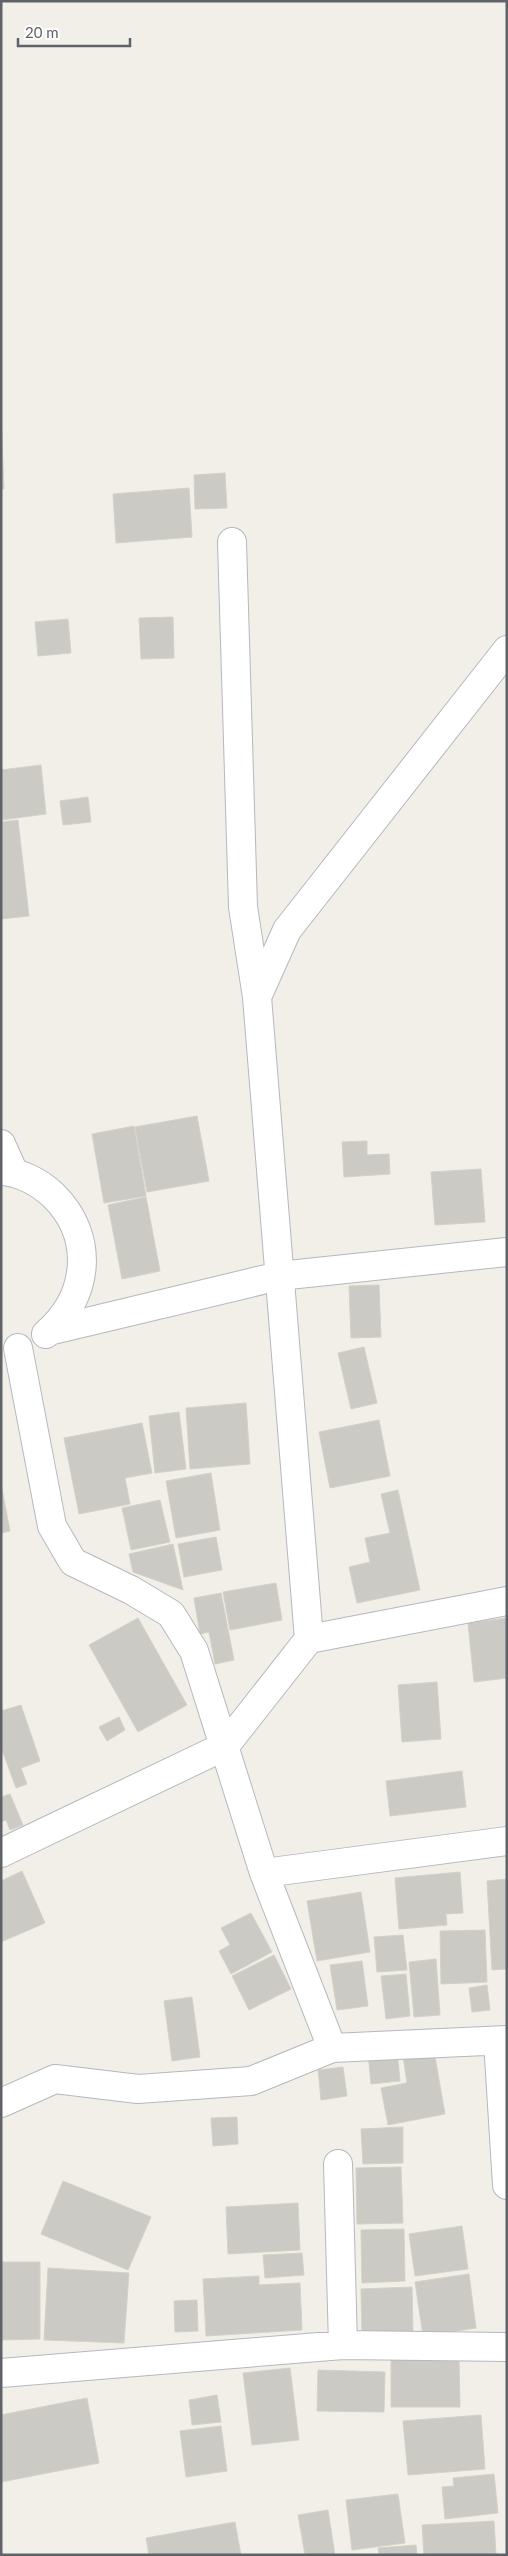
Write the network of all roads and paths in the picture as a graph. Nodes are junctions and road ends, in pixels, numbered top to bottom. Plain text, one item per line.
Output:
1 (232, 542) dead end
2 (507, 650) edge
3 (257, 997) junction
4 (1, 1144) edge
5 (8, 1172) edge
6 (507, 1252) edge
7 (280, 1276) junction
8 (49, 1331) junction
9 (10, 1350) edge
10 (1, 1375) edge
11 (32, 1418) junction
12 (507, 1601) edge
13 (309, 1639) junction
14 (225, 1746) junction
15 (507, 1841) edge
16 (1, 1853) edge
17 (264, 1873) junction
18 (502, 2041) edge
19 (332, 2048) junction
20 (1, 2103) edge
21 (338, 2164) dead end
22 (507, 2185) edge
23 (343, 2346) junction
24 (507, 2347) edge
25 (1, 2374) edge

1 - 3 street
2 - 3 street
3 - 7 street
4 - 5 street
5 - 8 street
6 - 7 street
7 - 8 street
7 - 13 street
8 - 9 street
9 - 11 street
10 - 11 street
11 - 14 street
12 - 13 street
13 - 14 street
14 - 16 street
14 - 17 street
15 - 17 street
17 - 19 street
18 - 19 street
18 - 22 street
19 - 20 street
21 - 23 street
23 - 24 street
23 - 25 street

